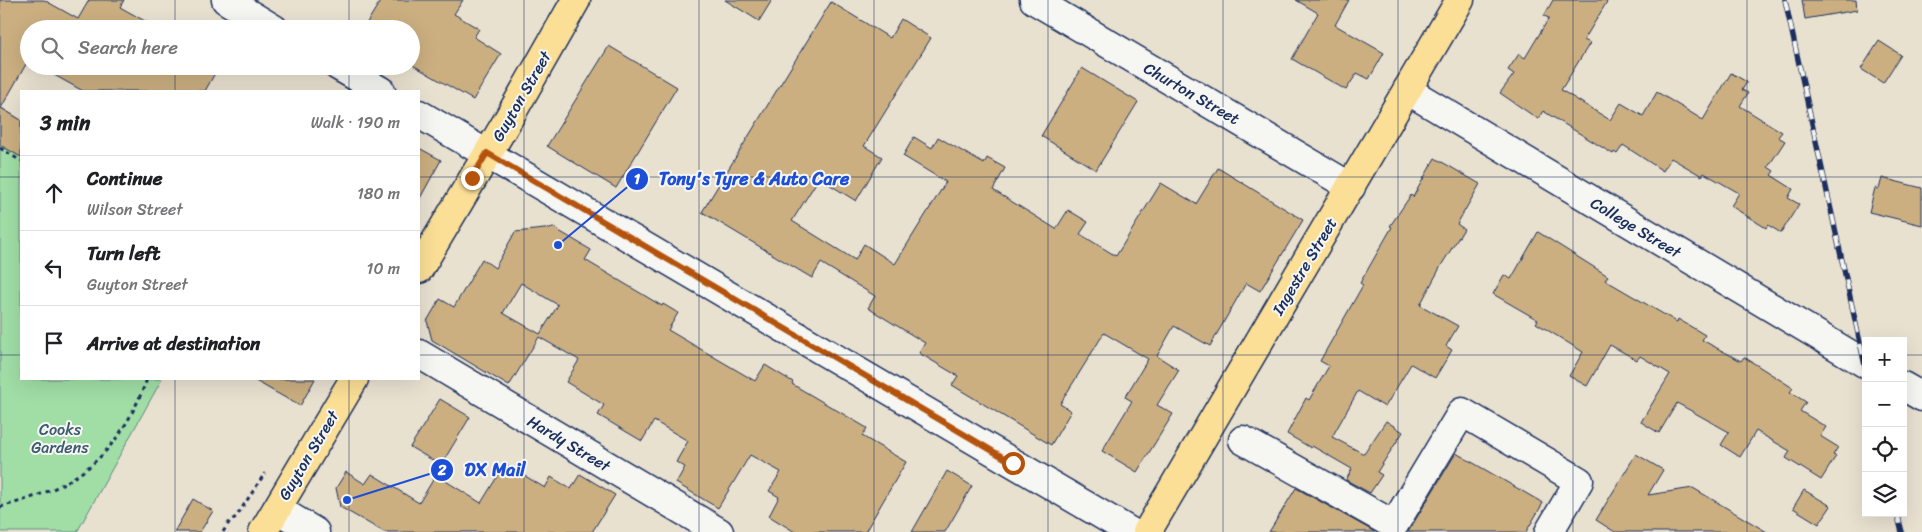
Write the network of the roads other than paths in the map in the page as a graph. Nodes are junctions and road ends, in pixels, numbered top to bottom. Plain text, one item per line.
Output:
1 (226, 0) edge
2 (576, 0) edge
3 (1034, 0) edge
4 (1460, 0) edge
5 (259, 20) edge
6 (353, 75) edge
7 (379, 90) edge
8 (1407, 90) junction
9 (420, 115) edge
10 (487, 153) junction
11 (1351, 187) junction
12 (420, 266) edge
13 (420, 355) edge
14 (1862, 362) edge
15 (353, 380) edge
16 (1907, 389) edge
17 (1922, 398) edge
18 (1243, 440) dead end
19 (277, 509) junction
20 (263, 532) edge
21 (315, 532) edge
22 (719, 532) edge
23 (1131, 532) edge
24 (1147, 532) edge
25 (1549, 532) edge

1 - 5 street
2 - 10 main road, Guyton Street
3 - 11 street, Churton Street
4 - 8 main road, Ingestre Street
6 - 7 street
8 - 11 main road, Ingestre Street
8 - 14 street, College Street
9 - 10 street
10 - 12 main road, Guyton Street
10 - 23 street
11 - 24 main road, Ingestre Street
13 - 22 street, Hardy Street
15 - 19 main road, Guyton Street
16 - 17 street
18 - 25 street
19 - 20 main road, Guyton Street
19 - 21 street

